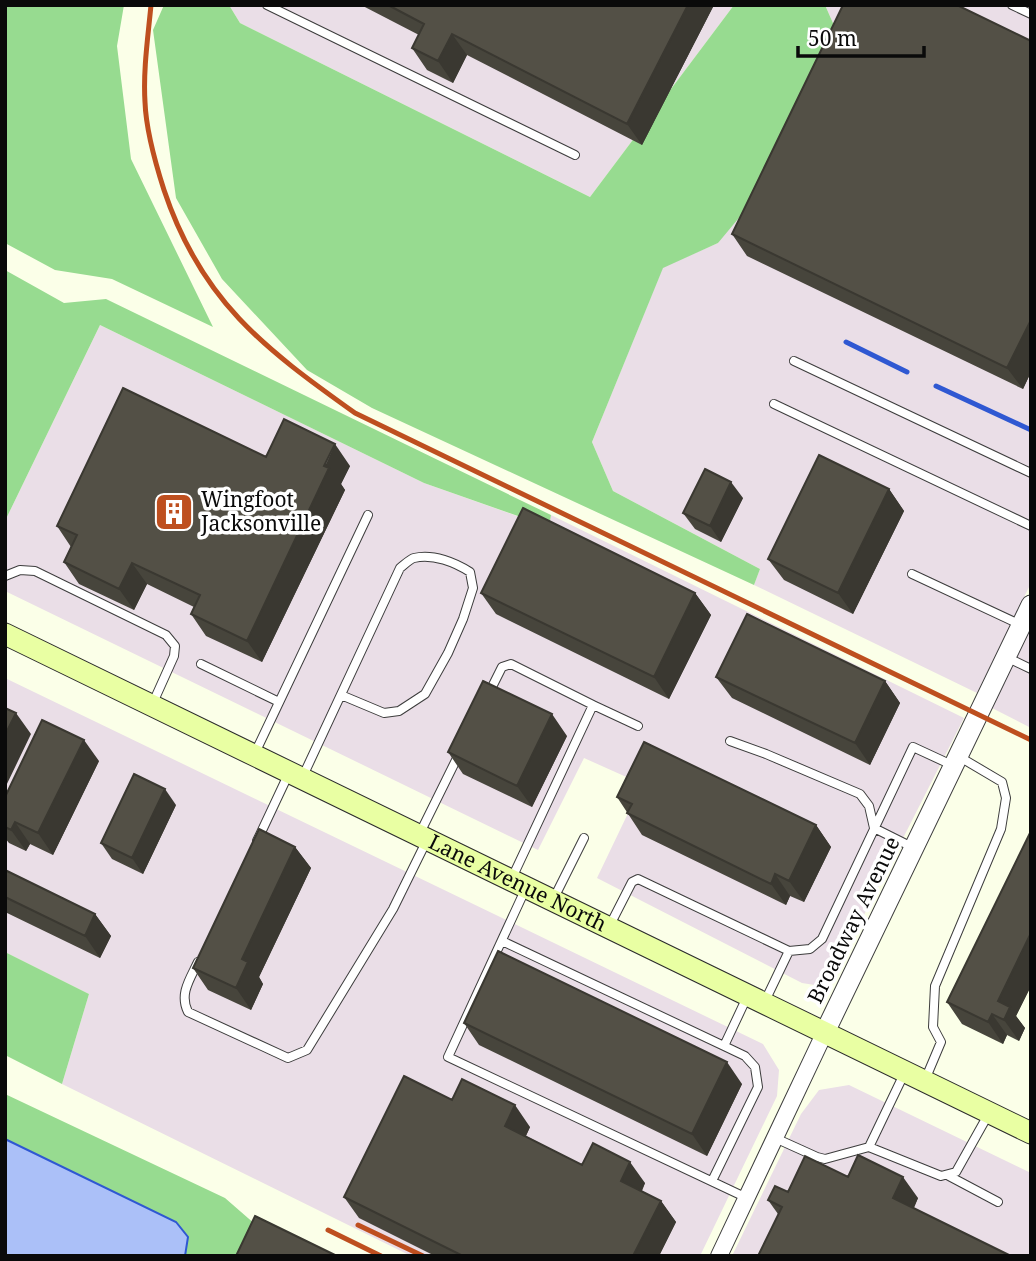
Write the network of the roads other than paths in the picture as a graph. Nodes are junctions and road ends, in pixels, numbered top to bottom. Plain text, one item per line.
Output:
1 (267, 5) edge
2 (1012, 5) edge
3 (1031, 14) edge
4 (575, 156) dead end
5 (794, 361) dead end
6 (774, 404) dead end
7 (1031, 473) edge
8 (368, 515) dead end
9 (1031, 526) edge
10 (912, 574) dead end
11 (5, 576) edge
12 (1031, 605) edge
13 (1021, 625) junction
14 (5, 634) edge
15 (1006, 657) junction
16 (201, 664) dead end
17 (1031, 669) edge
18 (341, 695) junction
19 (485, 701) edge
20 (279, 702) junction
21 (152, 705) junction
22 (593, 705) junction
23 (638, 726) dead end
24 (730, 741) dead end
25 (462, 747) edge
26 (253, 756) junction
27 (956, 761) junction
28 (295, 776) junction
29 (874, 828) junction
30 (423, 838) junction
31 (584, 838) dead end
32 (255, 844) edge
33 (914, 848) junction
34 (519, 884) junction
35 (553, 900) junction
36 (609, 927) junction
37 (502, 941) junction
38 (789, 951) junction
39 (203, 952) edge
40 (756, 998) junction
41 (825, 1032) junction
42 (724, 1046) junction
43 (915, 1076) junction
44 (989, 1112) junction
45 (1031, 1133) edge
46 (775, 1138) junction
47 (869, 1147) junction
48 (949, 1176) junction
49 (712, 1181) junction
50 (747, 1198) junction
51 (998, 1202) dead end
52 (719, 1256) edge

1 - 4 lane
2 - 3 lane
5 - 7 lane
6 - 9 lane
8 - 20 lane
10 - 13 lane
11 - 21 lane
12 - 13 street, Broadway Avenue
13 - 15 street, Broadway Avenue
14 - 21 main road, Lane Avenue North
15 - 17 lane
15 - 27 street, Broadway Avenue
16 - 20 lane
18 - 18 lane
18 - 28 lane
19 - 22 lane
20 - 26 lane
21 - 26 main road, Lane Avenue North
22 - 23 lane
22 - 34 lane
24 - 29 lane
25 - 30 lane
26 - 28 main road, Lane Avenue North
27 - 29 lane
27 - 33 street, Broadway Avenue
27 - 43 lane
28 - 30 main road, Lane Avenue North
28 - 32 lane
29 - 33 lane
29 - 38 lane
30 - 34 main road, Lane Avenue North
30 - 39 lane
31 - 35 lane
33 - 41 street, Broadway Avenue
34 - 35 main road, Lane Avenue North
34 - 37 lane
35 - 36 main road, Lane Avenue North
36 - 38 lane
36 - 40 main road, Lane Avenue North
37 - 42 lane
37 - 49 lane
38 - 40 lane
40 - 41 main road, Lane Avenue North
40 - 42 lane
41 - 43 main road, Lane Avenue North
41 - 46 street, Broadway Avenue
42 - 49 lane
43 - 44 main road, Lane Avenue North
43 - 47 lane
44 - 45 main road, Lane Avenue North
44 - 48 lane
46 - 47 lane
46 - 50 street, Broadway Avenue
47 - 48 lane
48 - 51 lane
49 - 50 lane
50 - 52 street, Broadway Avenue

